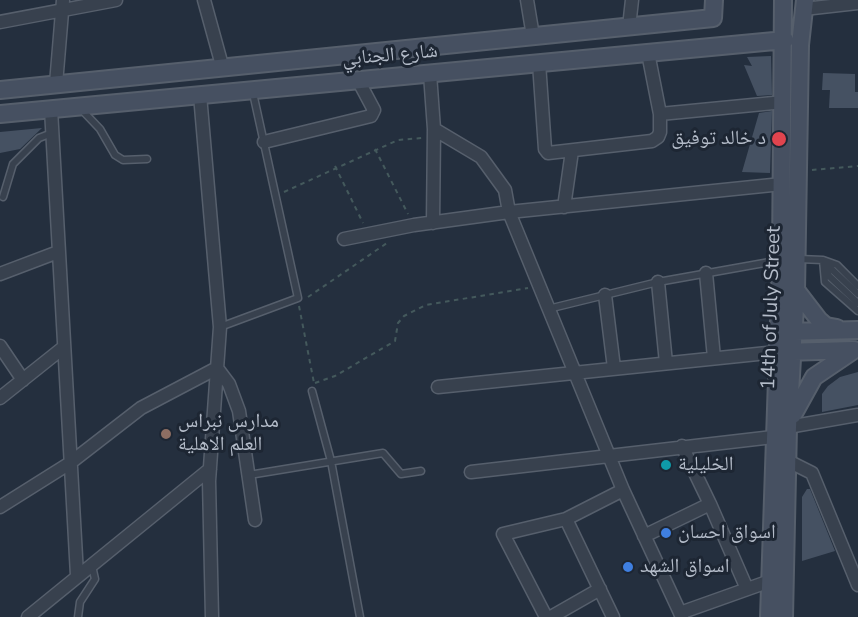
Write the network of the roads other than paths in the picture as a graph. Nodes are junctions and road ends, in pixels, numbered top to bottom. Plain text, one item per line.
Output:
1 (116, 0) edge
2 (204, 0) edge
3 (527, 0) edge
4 (632, 0) edge
5 (714, 0) edge
6 (783, 0) edge
7 (858, 3) edge
8 (63, 5) edge
9 (804, 5) edge
10 (0, 22) edge
11 (629, 27) junction
12 (533, 36) junction
13 (785, 40) junction
14 (648, 53) junction
15 (539, 63) junction
16 (223, 69) junction
17 (430, 74) junction
18 (358, 80) junction
19 (56, 84) junction
20 (0, 90) edge
21 (253, 90) junction
22 (200, 95) junction
23 (784, 102) junction
24 (78, 106) junction
25 (51, 109) junction
26 (0, 114) edge
27 (660, 114) junction
28 (52, 133) junction
29 (434, 133) junction
30 (264, 142) junction
31 (572, 151) junction
32 (147, 159) dead end
33 (783, 184) junction
34 (3, 197) dead end
35 (564, 207) junction
36 (509, 212) junction
37 (433, 223) junction
38 (344, 239) dead end
39 (58, 252) junction
40 (788, 259) junction
41 (823, 260) junction
42 (706, 273) junction
43 (0, 274) edge
44 (658, 282) junction
45 (858, 286) edge
46 (796, 290) junction
47 (858, 294) edge
48 (604, 295) junction
49 (858, 303) edge
50 (549, 309) junction
51 (858, 311) edge
52 (220, 327) junction
53 (852, 330) edge
54 (786, 332) junction
55 (64, 347) junction
56 (856, 350) edge
57 (1, 352) edge
58 (785, 352) junction
59 (714, 358) junction
60 (666, 363) junction
61 (217, 368) junction
62 (614, 368) junction
63 (576, 371) junction
64 (23, 380) junction
65 (313, 387) road end
66 (438, 387) dead end
67 (0, 398) edge
68 (858, 415) edge
69 (788, 427) junction
70 (773, 437) junction
71 (682, 446) junction
72 (610, 455) junction
73 (331, 461) junction
74 (788, 461) junction
75 (70, 463) junction
76 (210, 469) junction
77 (421, 471) dead end
78 (471, 472) dead end
79 (248, 476) junction
80 (623, 490) junction
81 (710, 504) junction
82 (0, 507) edge
83 (566, 519) junction
84 (255, 520) dead end
85 (644, 536) junction
86 (92, 563) junction
87 (77, 575) junction
88 (770, 581) junction
89 (858, 585) edge
90 (747, 589) junction
91 (600, 590) junction
92 (681, 615) edge
93 (28, 617) edge
94 (78, 617) edge
95 (212, 617) edge
96 (360, 617) edge
97 (546, 617) edge
98 (551, 617) edge
99 (613, 617) edge
100 (769, 617) edge
101 (784, 617) edge

1 - 8 street
2 - 16 street
3 - 12 street
4 - 11 street
5 - 11 street, شارع الجنابي
6 - 13 street, 14th of July Street
7 - 9 street
8 - 10 street
8 - 19 street
9 - 40 street, 14th of July Street
11 - 12 street, شارع الجنابي
12 - 16 street, شارع الجنابي
13 - 14 street, شارع الجنابي
13 - 23 street, 14th of July Street
14 - 15 street, شارع الجنابي
14 - 27 street
15 - 17 street, شارع الجنابي
15 - 31 street
16 - 19 street, شارع الجنابي
17 - 18 street, شارع الجنابي
17 - 29 street
18 - 21 street, شارع الجنابي
18 - 30 street
19 - 20 street, شارع الجنابي
21 - 22 street, شارع الجنابي
21 - 30 lane
22 - 24 street, شارع الجنابي
22 - 52 street
23 - 27 street
23 - 33 street, 14th of July Street
24 - 25 street, شارع الجنابي
24 - 32 lane
25 - 26 street, شارع الجنابي
25 - 28 street
27 - 31 street
28 - 34 lane
28 - 39 street
29 - 36 street
29 - 37 street
30 - 52 lane
31 - 35 street
33 - 35 street
33 - 40 street, 14th of July Street
35 - 36 street
36 - 37 street
36 - 50 street
37 - 38 street
39 - 43 street
39 - 55 street
40 - 41 lane
40 - 42 lane
40 - 46 street, 14th of July Street
40 - 54 street, 14th of July Street
41 - 45 lane
41 - 47 lane
41 - 49 lane
41 - 51 lane
42 - 44 lane
42 - 59 street
44 - 48 lane
44 - 60 street
46 - 53 street
46 - 54 street, 14th of July Street
48 - 50 lane
48 - 62 street
50 - 63 street
52 - 61 street
53 - 54 street
54 - 58 street, 14th of July Street
55 - 64 street
55 - 75 street
56 - 58 street
56 - 69 street
57 - 64 street
58 - 59 street
58 - 69 street, 14th of July Street
58 - 70 street, 14th of July Street
59 - 60 street
60 - 62 street
61 - 75 street
61 - 76 street
61 - 79 street
62 - 63 street
63 - 66 street
63 - 72 street
64 - 67 street
65 - 73 lane
68 - 69 street
69 - 74 street, 14th of July Street
70 - 71 street
70 - 88 street, 14th of July Street
71 - 72 street
71 - 81 street
72 - 78 street
72 - 80 street
73 - 77 lane
73 - 79 lane
73 - 96 lane
74 - 89 street
74 - 101 street, 14th of July Street
75 - 82 street
75 - 87 street
76 - 86 street
76 - 95 street
79 - 84 street
80 - 83 street
80 - 85 street
81 - 85 street
81 - 90 street
83 - 91 street
83 - 97 street
85 - 92 street
86 - 87 street
86 - 94 lane
87 - 93 street
88 - 90 street
88 - 100 street, 14th of July Street
90 - 92 street
91 - 98 street
91 - 99 street

